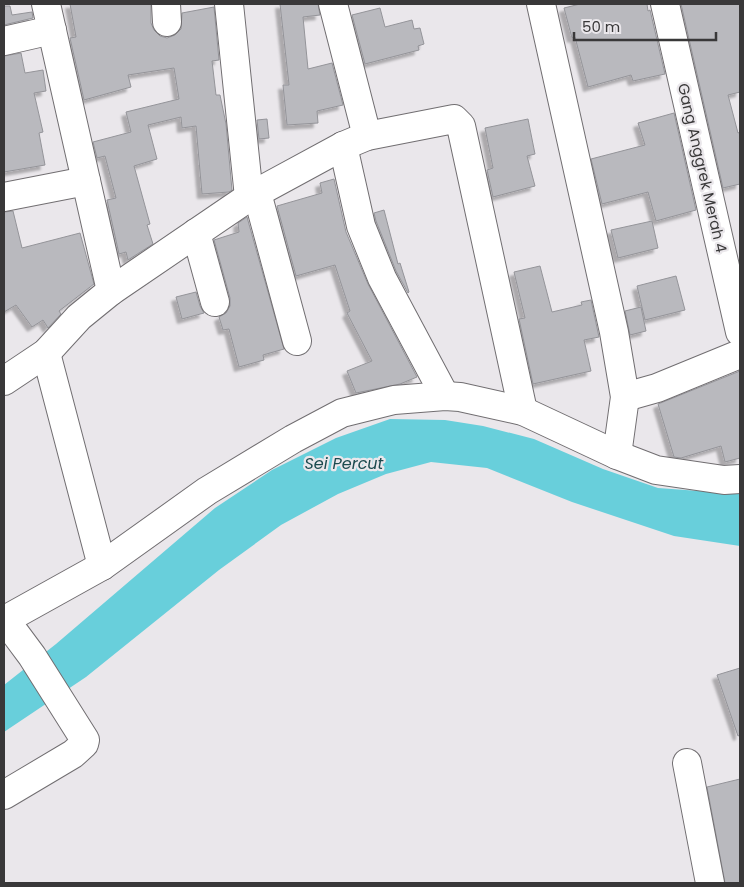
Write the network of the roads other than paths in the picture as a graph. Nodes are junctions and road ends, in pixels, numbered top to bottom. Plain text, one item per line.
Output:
1 (46, 4) edge
2 (229, 4) edge
3 (333, 4) edge
4 (542, 4) edge
5 (665, 4) edge
6 (52, 30) junction
7 (4, 41) edge
8 (368, 136) junction
9 (342, 146) junction
10 (86, 181) junction
11 (253, 195) junction
12 (4, 197) edge
13 (196, 233) junction
14 (111, 291) junction
15 (215, 302) dead end
16 (740, 332) edge
17 (297, 340) dead end
18 (46, 353) junction
19 (740, 354) edge
20 (4, 381) edge
21 (445, 396) junction
22 (625, 397) junction
23 (523, 411) junction
24 (617, 455) junction
25 (740, 479) edge
26 (93, 571) junction
27 (4, 616) edge
28 (687, 762) dead end
29 (4, 795) edge
30 (710, 883) edge

1 - 6 street
2 - 11 street
3 - 8 street
4 - 22 street
5 - 16 street, Gang Anggrek Merah 4
6 - 7 street
6 - 10 street
8 - 9 street
8 - 23 street
9 - 11 street
9 - 21 street
10 - 12 street
10 - 14 street
11 - 13 street
11 - 17 street
13 - 14 street
13 - 15 street
14 - 18 street
18 - 20 street
18 - 26 street
19 - 22 street
21 - 23 street
21 - 26 street
22 - 24 street
23 - 24 street
24 - 25 street
26 - 27 street
27 - 29 street
28 - 30 street

